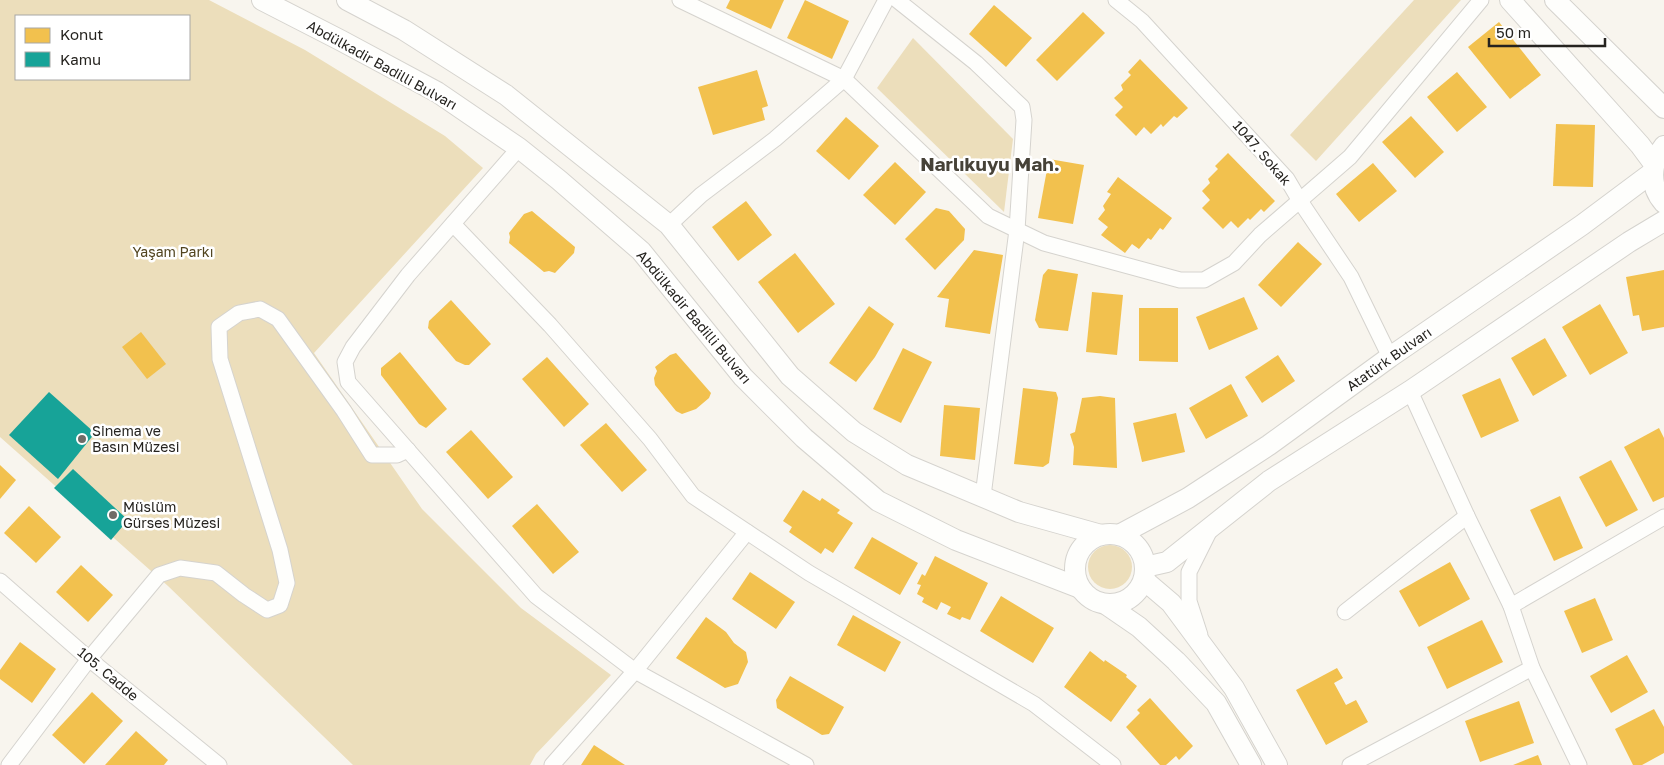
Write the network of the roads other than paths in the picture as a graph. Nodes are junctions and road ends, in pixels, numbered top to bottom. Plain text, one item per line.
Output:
1 (262, 0) edge
2 (347, 0) edge
3 (680, 0) edge
4 (886, 0) edge
5 (897, 0) edge
6 (1116, 0) edge
7 (1481, 0) edge
8 (1510, 0) edge
9 (1555, 0) edge
10 (844, 79) junction
11 (1664, 108) edge
12 (1664, 146) edge
13 (519, 148) junction
14 (1653, 168) junction
15 (1300, 201) junction
16 (1664, 203) edge
17 (1664, 221) edge
18 (453, 224) junction
19 (668, 225) junction
20 (1017, 230) junction
21 (1390, 357) junction
22 (1410, 391) junction
23 (408, 450) junction
24 (983, 496) junction
25 (1468, 516) junction
26 (1664, 517) edge
27 (1213, 525) junction
28 (746, 532) junction
29 (1110, 535) junction
30 (1144, 574) junction
31 (0, 580) edge
32 (1080, 588) junction
33 (1107, 605) junction
34 (1511, 606) junction
35 (1345, 612) dead end
36 (1206, 651) junction
37 (89, 659) junction
38 (1532, 668) junction
39 (636, 671) junction
40 (9, 765) edge
41 (219, 765) edge
42 (552, 765) edge
43 (806, 765) edge
44 (1113, 765) edge
45 (1250, 765) edge
46 (1277, 765) edge
47 (1350, 765) edge
48 (1579, 765) edge

1 - 13 main road, Abdülkadir Badilli Bulvarı
2 - 19 main road
3 - 10 street
4 - 10 street
5 - 20 street
6 - 15 street, 1047. Sokak
7 - 15 street
8 - 14 main road
9 - 11 main road
10 - 19 street
10 - 20 street
12 - 14 main road
13 - 18 street
13 - 32 main road, Abdülkadir Badilli Bulvarı
14 - 16 main road
14 - 21 main road, Atatürk Bulvarı
15 - 20 street
15 - 21 street, 1047. Sokak
17 - 22 main road
18 - 23 street
18 - 28 street
19 - 24 main road
20 - 24 street
21 - 29 main road, Atatürk Bulvarı
22 - 25 street
22 - 27 main road
23 - 37 street
23 - 39 street
24 - 29 main road
25 - 34 street
25 - 35 street
26 - 34 street
27 - 30 main road
27 - 36 street
28 - 39 street
28 - 44 street
29 - 30 main road
29 - 32 main road
30 - 33 main road
30 - 36 main road
31 - 37 street, 105. Cadde
32 - 33 main road
33 - 45 main road
34 - 38 street
36 - 46 main road
37 - 40 street
37 - 41 street, 105. Cadde
38 - 47 street
38 - 48 street
39 - 42 street
39 - 43 street

